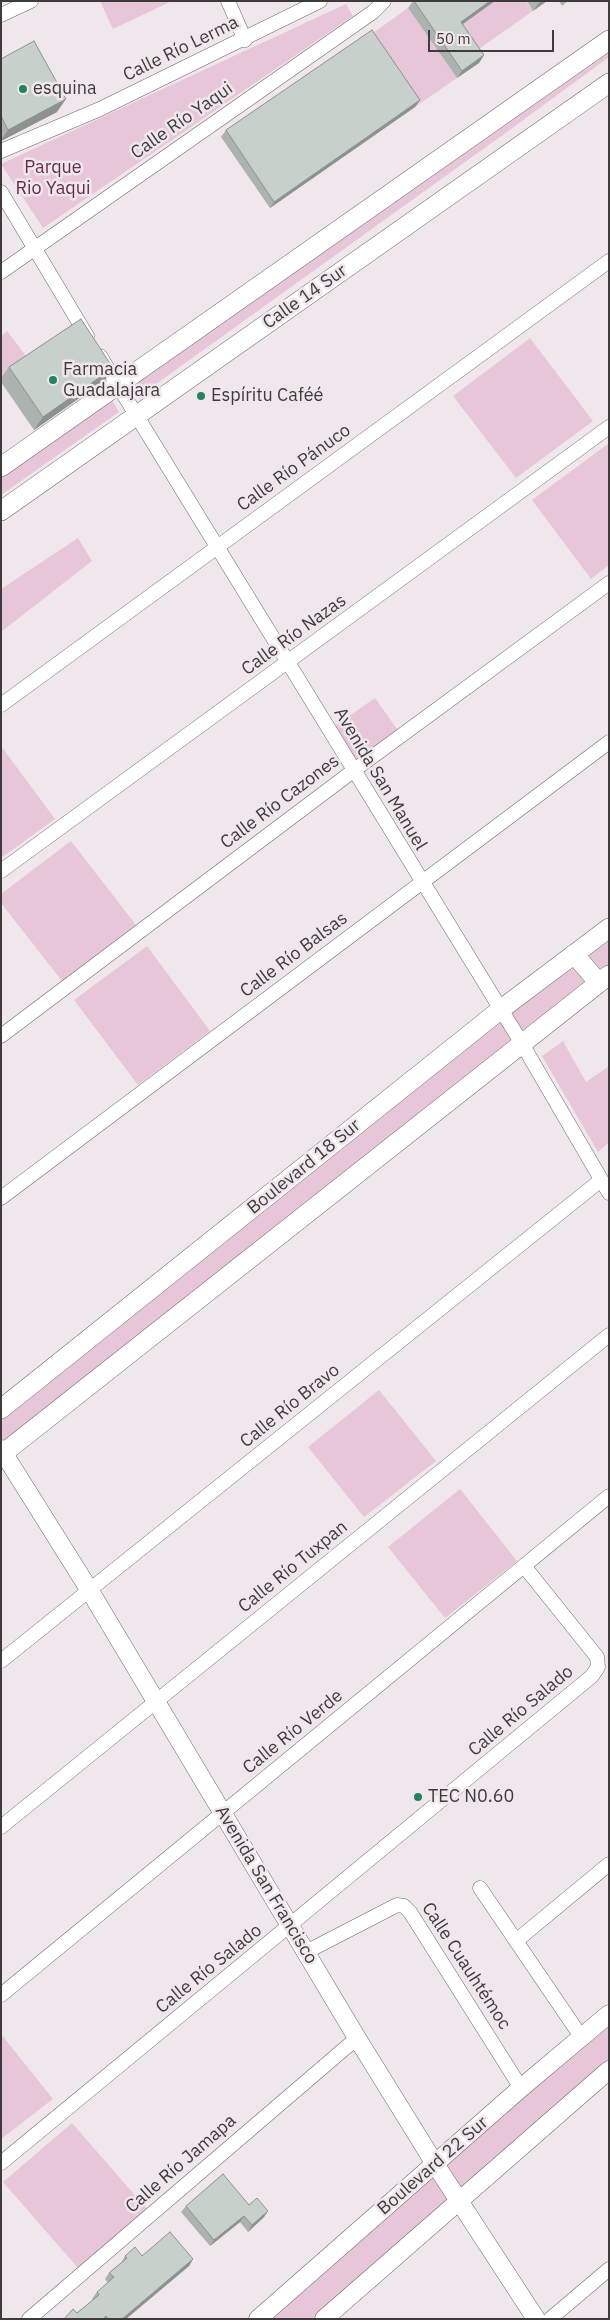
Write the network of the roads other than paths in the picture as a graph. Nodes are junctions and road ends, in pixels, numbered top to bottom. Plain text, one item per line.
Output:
1 (31, 1) edge
2 (228, 1) edge
3 (320, 1) edge
4 (384, 1) edge
5 (371, 6) edge
6 (1, 15) edge
7 (245, 40) junction
8 (609, 40) edge
9 (607, 84) edge
10 (1, 151) edge
11 (1, 192) edge
12 (34, 249) junction
13 (609, 261) edge
14 (1, 272) edge
15 (119, 386) junction
16 (136, 416) junction
17 (609, 427) edge
18 (1, 467) edge
19 (1, 511) edge
20 (216, 548) junction
21 (609, 583) edge
22 (288, 663) junction
23 (1, 705) edge
24 (609, 742) edge
25 (353, 771) junction
26 (1, 871) edge
27 (422, 882) junction
28 (609, 928) edge
29 (574, 954) junction
30 (604, 979) edge
31 (500, 1010) junction
32 (1, 1036) edge
33 (521, 1042) junction
34 (601, 1180) junction
35 (609, 1193) edge
36 (1, 1198) edge
37 (609, 1335) edge
38 (1, 1409) edge
39 (2, 1452) edge
40 (609, 1496) edge
41 (524, 1566) junction
42 (90, 1591) junction
43 (1, 1661) edge
44 (156, 1703) junction
45 (223, 1814) junction
46 (1, 1827) edge
47 (609, 1864) edge
48 (480, 1888) dead end
49 (291, 1926) junction
50 (516, 1941) junction
51 (306, 1952) junction
52 (1, 1995) edge
53 (609, 2014) edge
54 (357, 2038) junction
55 (582, 2038) junction
56 (609, 2070) edge
57 (522, 2088) junction
58 (1, 2162) edge
59 (435, 2164) junction
60 (459, 2202) junction
61 (609, 2269) edge
62 (29, 2319) edge
63 (258, 2319) edge
64 (324, 2319) edge
65 (536, 2319) edge
66 (550, 2319) edge

1 - 6 street
2 - 7 street
3 - 7 street, Calle Río Lerma
4 - 5 street, Calle Río Yaqui
5 - 12 street, Calle Río Yaqui
7 - 10 street, Calle Río Lerma
8 - 15 main road, Calle 14 Sur
9 - 16 main road, Calle 14 Sur
11 - 12 street, Avenida San Manuel
12 - 14 street, Calle Río Yaqui
12 - 15 street, Avenida San Manuel
13 - 20 street, Calle Río Pánuco
15 - 16 street, Avenida San Manuel
15 - 18 main road, Calle 14 Sur
16 - 19 main road, Calle 14 Sur
16 - 20 street, Avenida San Manuel
17 - 22 street, Calle Río Nazas
20 - 22 street, Avenida San Manuel
20 - 23 street, Calle Río Pánuco
21 - 25 street, Calle Río Cazones
22 - 25 street, Avenida San Manuel
22 - 26 street, Calle Río Nazas
24 - 27 street, Calle Río Balsas
25 - 27 street, Avenida San Manuel
25 - 32 street, Calle Río Cazones
27 - 31 street, Avenida San Manuel
27 - 36 street, Calle Río Balsas
28 - 29 main road, Boulevard 18 Sur
29 - 30 main road
29 - 31 main road, Boulevard 18 Sur
30 - 33 main road, Boulevard 18 Sur
31 - 33 street, Avenida San Manuel
31 - 38 main road, Boulevard 18 Sur
33 - 34 street, Avenida San Manuel
33 - 39 main road, Boulevard 18 Sur
34 - 35 street, Avenida San Manuel
34 - 42 street, Calle Río Bravo
37 - 44 street, Calle Río Tuxpan
39 - 42 street, Avenida San Francisco
40 - 41 street, Calle Río Verde
41 - 45 street, Calle Río Verde
41 - 49 street, Calle Río Salado
42 - 43 street, Calle Río Bravo
42 - 44 street, Avenida San Francisco
44 - 45 street, Avenida San Francisco
44 - 46 street, Calle Río Tuxpan
45 - 49 street, Avenida San Francisco
45 - 52 street, Calle Río Verde
47 - 50 street
48 - 50 street
49 - 51 street, Avenida San Francisco
49 - 58 street, Calle Río Salado
50 - 55 street
51 - 54 street, Avenida San Francisco
51 - 57 street, Calle Cuauhtémoc
53 - 55 street, Boulevard 22 Sur
54 - 59 street, Avenida San Francisco
54 - 62 street, Calle Río Jamapa
55 - 57 street, Boulevard 22 Sur
56 - 60 street
57 - 59 street, Boulevard 22 Sur
59 - 60 street, Avenida San Francisco
59 - 63 street, Boulevard 22 Sur
60 - 64 street
60 - 65 street, Avenida San Francisco
61 - 66 street

